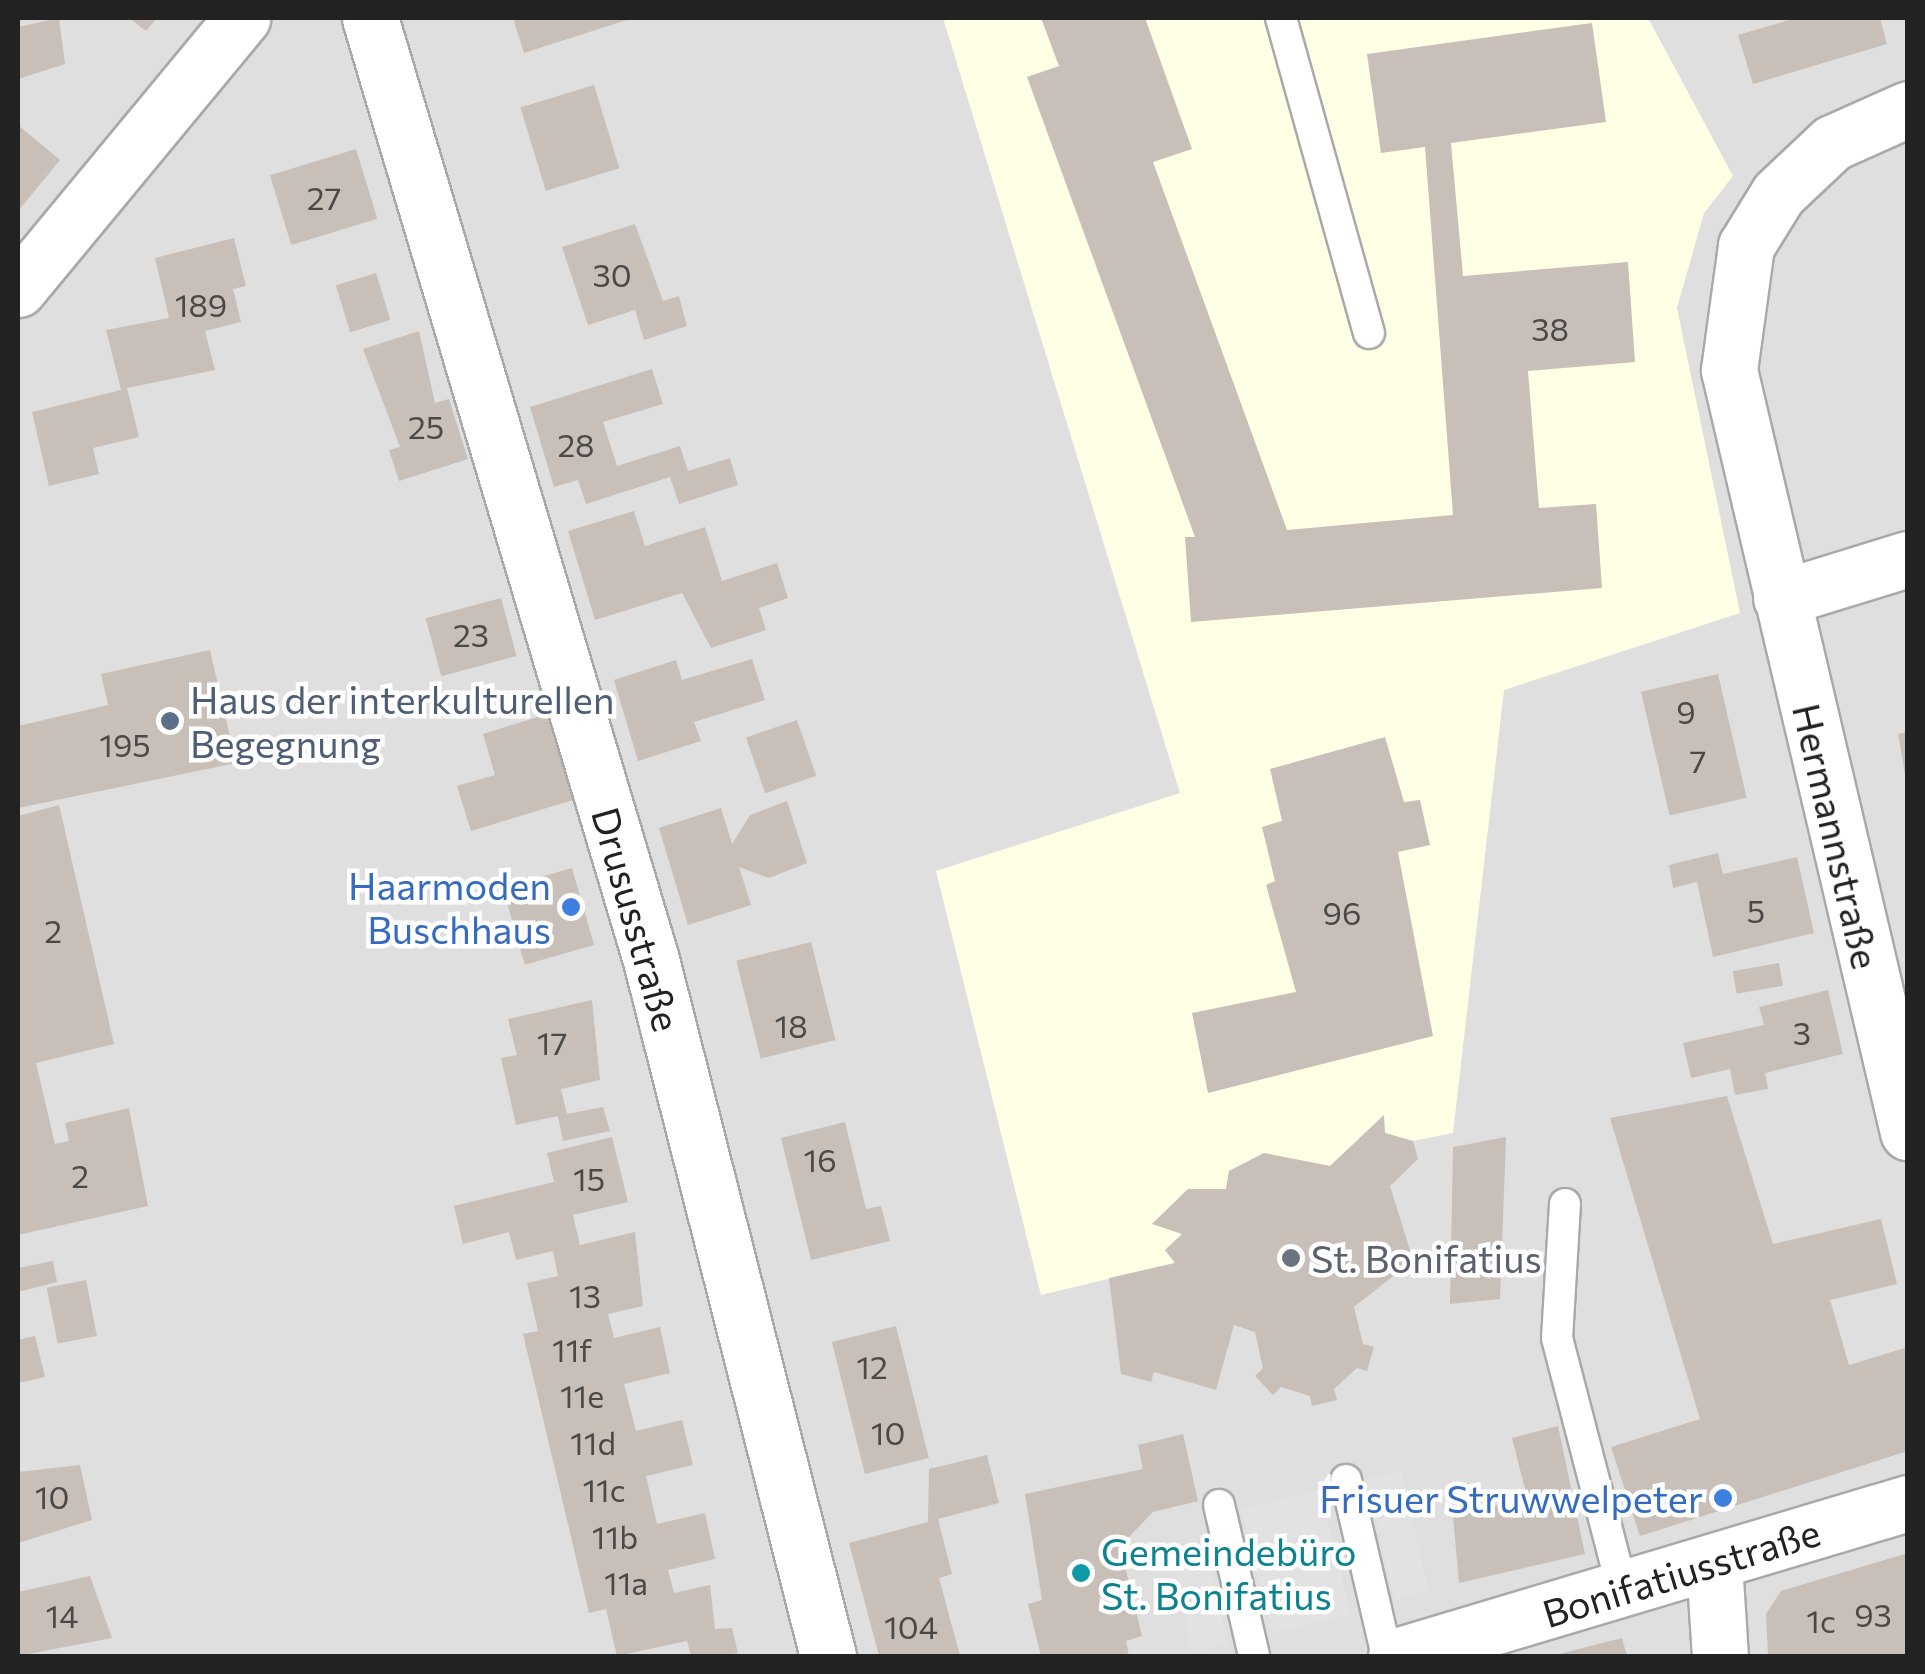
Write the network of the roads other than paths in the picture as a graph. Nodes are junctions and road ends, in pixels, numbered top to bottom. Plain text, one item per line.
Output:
1 (242, 18) edge
2 (370, 18) edge
3 (1281, 18) edge
4 (1908, 109) edge
5 (18, 289) edge
6 (1369, 333) dead end
7 (1908, 559) edge
8 (1781, 598) junction
9 (1908, 1132) edge
10 (1565, 1204) dead end
11 (1346, 1480) dead end
12 (1908, 1503) edge
13 (1219, 1505) dead end
14 (1714, 1564) junction
15 (1624, 1590) junction
16 (828, 1656) edge
17 (1254, 1656) edge
18 (1387, 1656) edge
19 (1396, 1656) edge
20 (1720, 1656) edge

1 - 5 street
2 - 16 street, Drususstraße
3 - 6 lane
4 - 8 street, Hermannstraße
7 - 8 street
8 - 9 street, Hermannstraße
10 - 15 lane
11 - 18 lane
12 - 14 street, Bonifatiusstraße
13 - 17 lane
14 - 15 street, Bonifatiusstraße
14 - 20 street
15 - 19 street, Bonifatiusstraße

